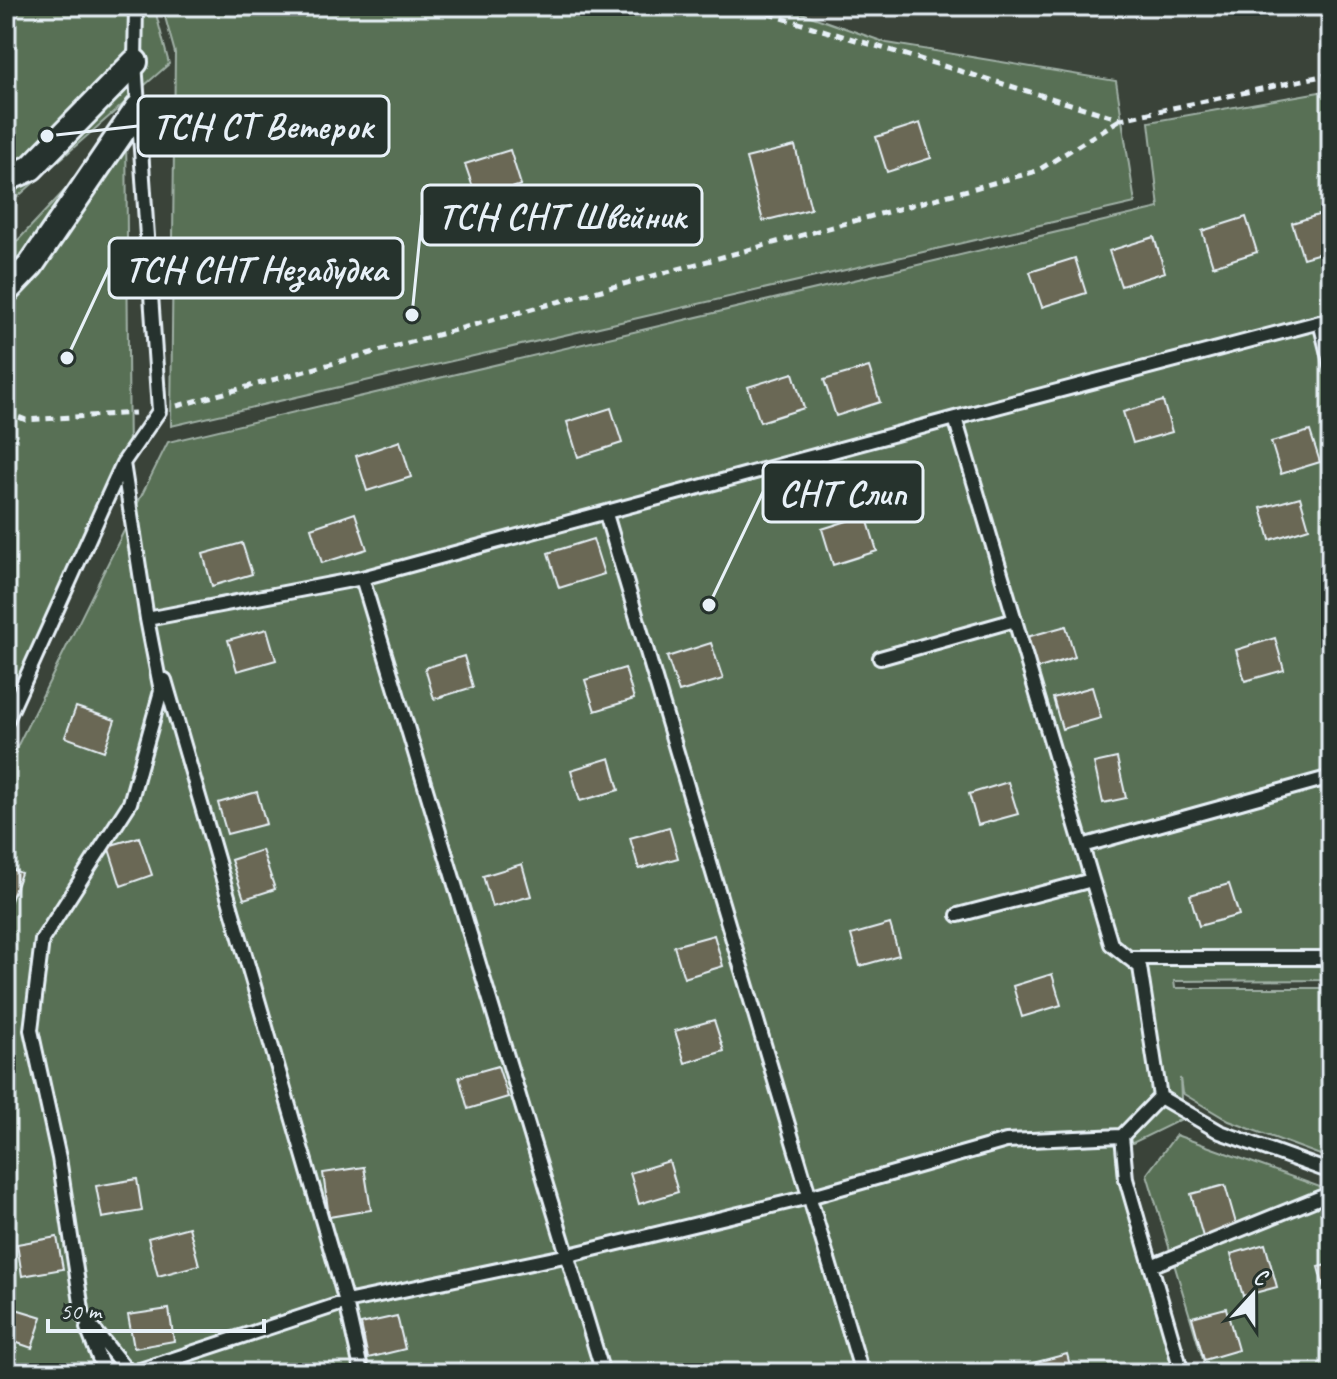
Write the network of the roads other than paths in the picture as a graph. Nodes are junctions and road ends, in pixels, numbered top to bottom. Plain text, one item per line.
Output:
1 (136, 6) edge
2 (135, 62) junction
3 (138, 108) junction
4 (6, 179) edge
5 (6, 291) edge
6 (1331, 366) edge
7 (955, 418) junction
8 (123, 463) junction
9 (606, 514) junction
10 (362, 578) junction
11 (147, 619) junction
12 (1015, 620) junction
13 (880, 658) dead end
14 (6, 722) edge
15 (1331, 777) edge
16 (1082, 846) junction
17 (1092, 880) junction
18 (958, 915) dead end
19 (1128, 958) junction
20 (1331, 958) edge
21 (1160, 1097) junction
22 (1122, 1136) junction
23 (1331, 1172) edge
24 (1331, 1193) edge
25 (809, 1197) junction
26 (569, 1255) junction
27 (1151, 1266) junction
28 (346, 1302) junction
29 (83, 1316) junction
30 (105, 1373) edge
31 (130, 1373) edge
32 (362, 1373) edge
33 (603, 1373) edge
34 (862, 1373) edge
35 (1182, 1373) edge

1 - 2 lane
2 - 3 lane
2 - 4 street
3 - 5 street
3 - 8 lane
6 - 7 lane
7 - 9 lane
7 - 12 lane
8 - 11 lane
8 - 14 lane
9 - 10 lane
9 - 25 lane
10 - 11 lane
10 - 26 lane
11 - 28 lane
11 - 29 lane
12 - 13 lane
12 - 16 lane
15 - 16 lane
16 - 17 lane
17 - 18 lane
17 - 19 lane
19 - 20 lane
19 - 21 lane
21 - 22 lane
21 - 23 lane
22 - 25 lane
22 - 27 lane
24 - 27 lane
25 - 26 lane
25 - 34 lane
26 - 28 lane
26 - 33 lane
27 - 35 lane
28 - 31 lane
28 - 32 lane
29 - 30 lane
29 - 31 lane

